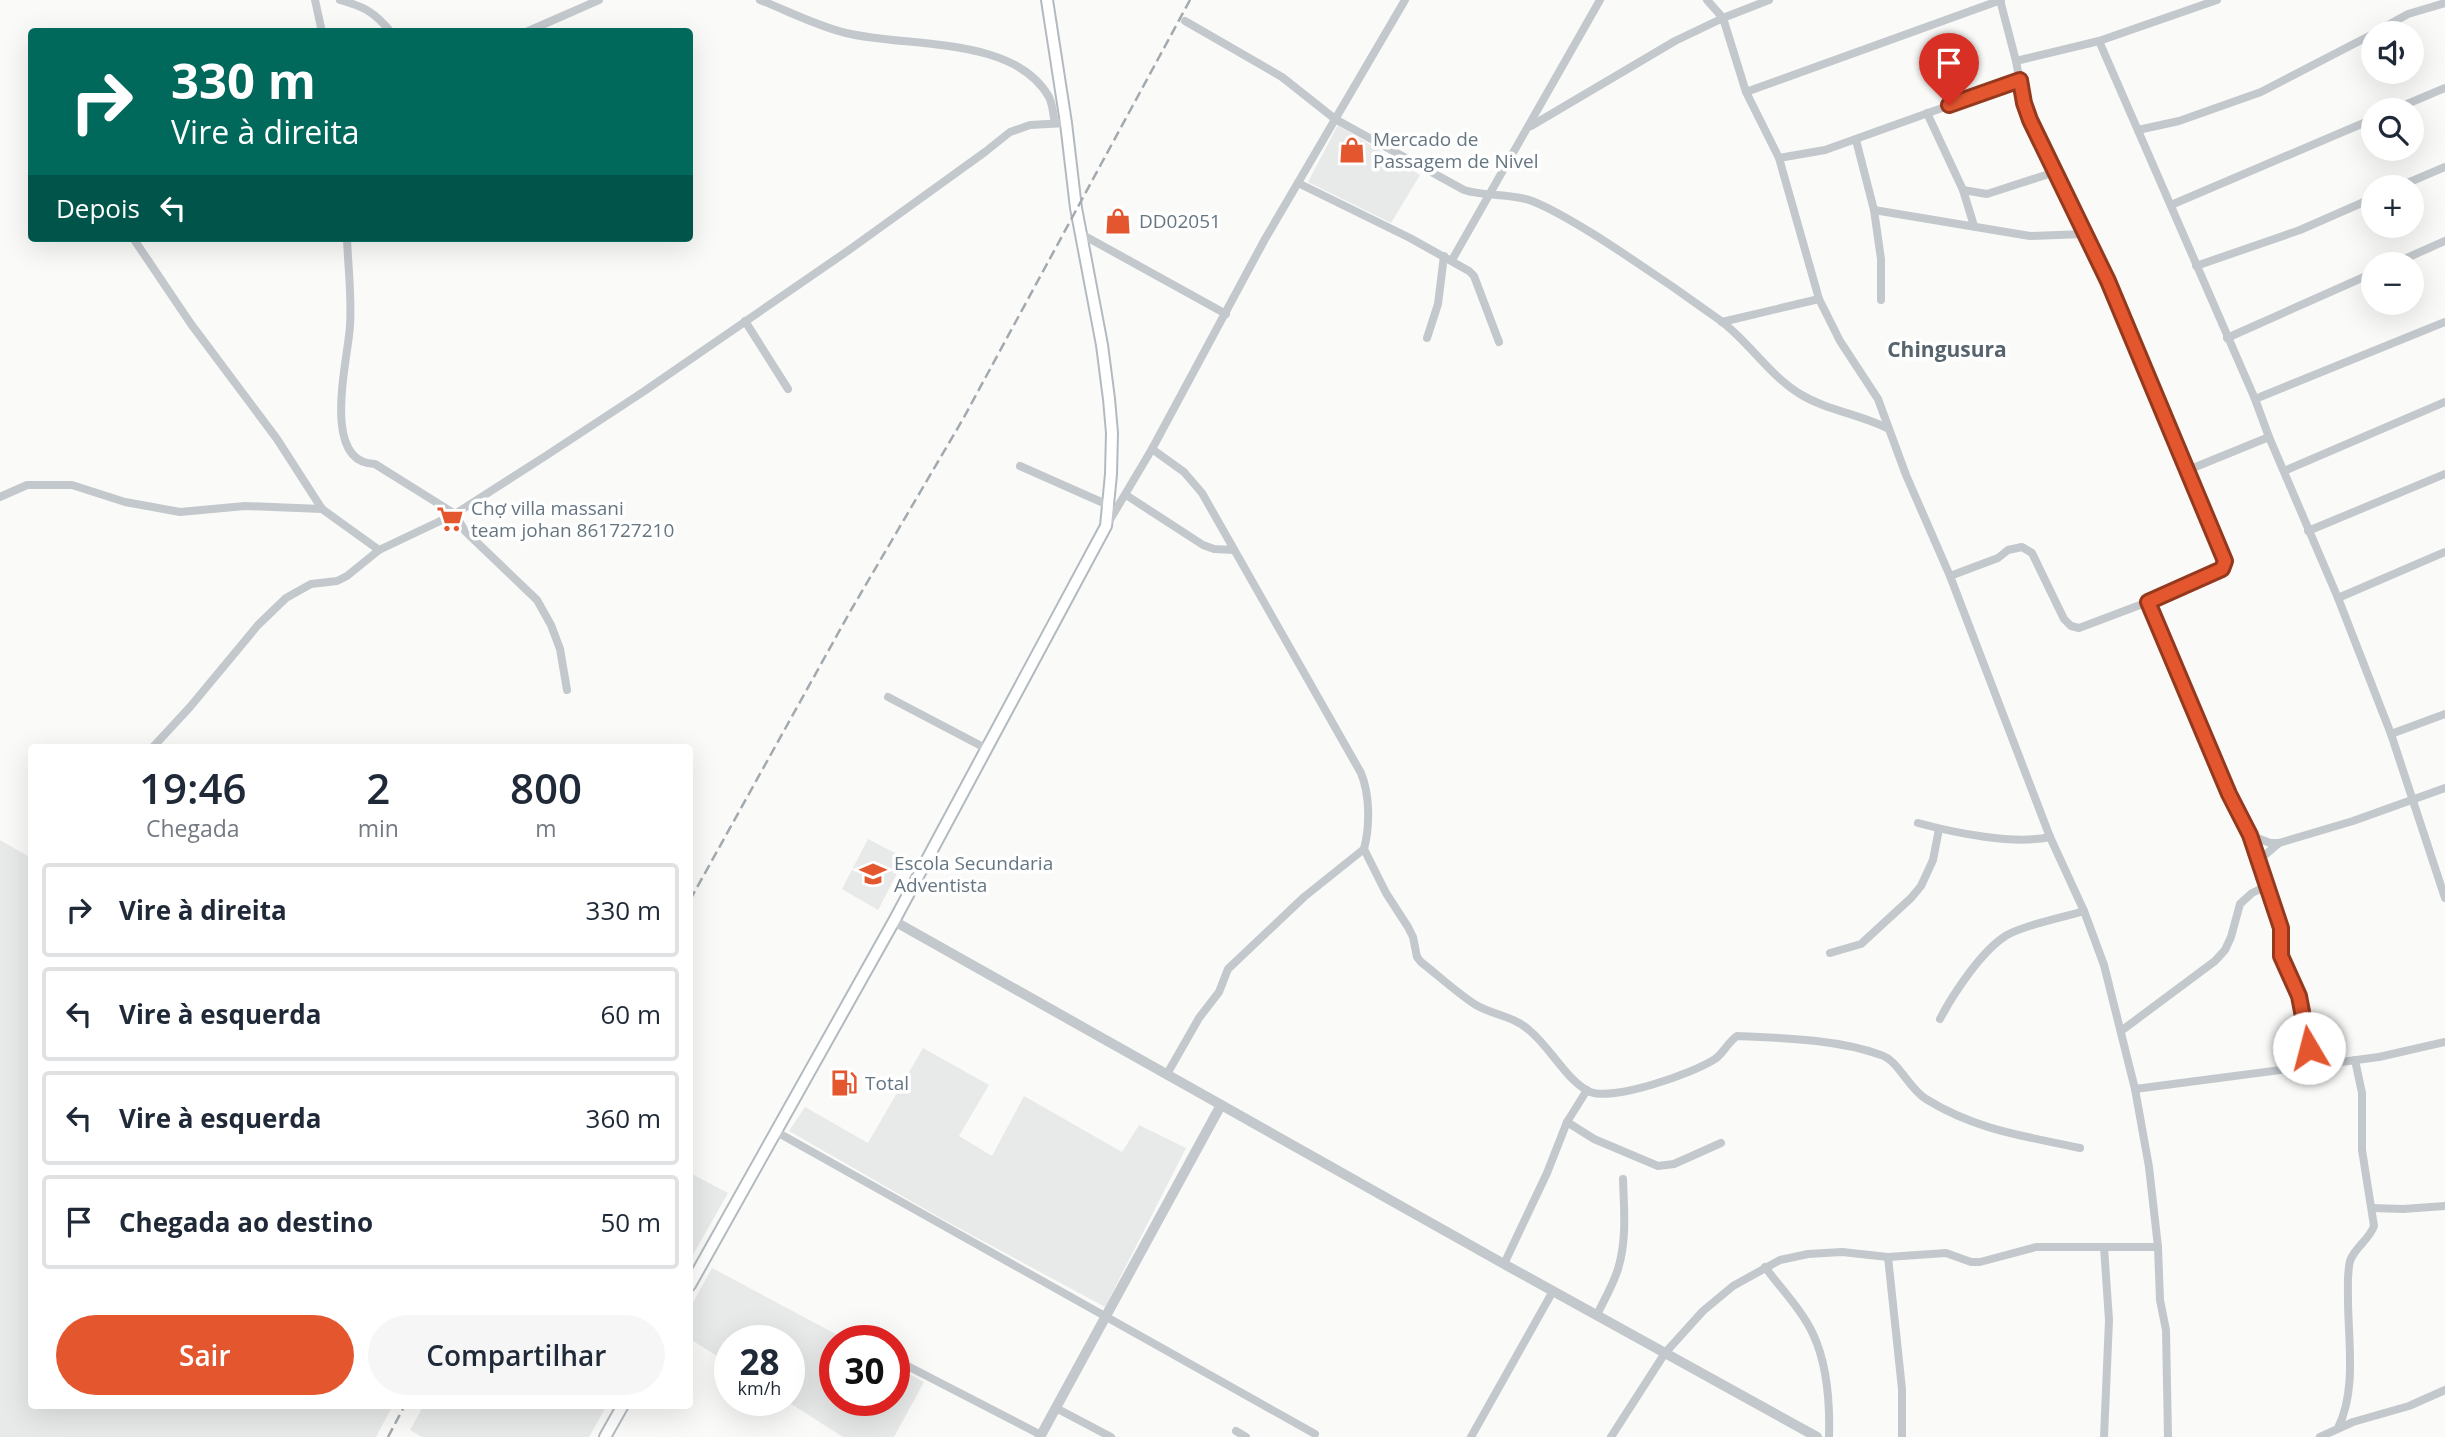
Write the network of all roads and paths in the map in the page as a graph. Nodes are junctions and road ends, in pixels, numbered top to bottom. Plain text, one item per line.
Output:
1 (315, 0) edge
2 (340, 0) edge
3 (599, 0) edge
4 (760, 0) edge
5 (1047, 0) edge
6 (1405, 0) edge
7 (1600, 0) edge
8 (1707, 0) edge
9 (1769, 0) edge
10 (2001, 0) edge
11 (2217, 0) edge
12 (2445, 3) edge
13 (1723, 18) junction
14 (1185, 21) dead end
15 (2396, 21) edge
16 (321, 28) edge
17 (387, 28) edge
18 (535, 28) edge
19 (2361, 39) edge
20 (2099, 41) junction
21 (2016, 61) junction
22 (2020, 80) junction
23 (2445, 88) edge
24 (1746, 92) junction
25 (2421, 98) edge
26 (1927, 113) junction
27 (1335, 119) junction
28 (1061, 123) junction
29 (2361, 124) edge
30 (1528, 128) junction
31 (2138, 130) junction
32 (1856, 140) junction
33 (1779, 158) junction
34 (2445, 167) edge
35 (2055, 172) junction
36 (2424, 176) edge
37 (1298, 183) junction
38 (1963, 190) junction
39 (1490, 196) junction
40 (2361, 203) edge
41 (2171, 205) junction
42 (1874, 210) junction
43 (1974, 226) junction
44 (2084, 234) junction
45 (1083, 235) junction
46 (2445, 241) edge
47 (135, 242) edge
48 (347, 242) edge
49 (2420, 252) edge
50 (1448, 258) junction
51 (2196, 266) junction
52 (2361, 278) edge
53 (1819, 299) junction
54 (1881, 300) dead end
55 (1226, 314) junction
56 (745, 321) junction
57 (1722, 322) junction
58 (2445, 322) edge
59 (1427, 338) dead end
60 (2227, 338) junction
61 (1499, 342) dead end
62 (788, 389) dead end
63 (2255, 399) junction
64 (2445, 401) edge
65 (1889, 429) junction
66 (2269, 437) junction
67 (1152, 449) junction
68 (1020, 467) dead end
69 (2188, 470) junction
70 (2284, 471) junction
71 (2445, 474) edge
72 (1126, 495) junction
73 (0, 496) edge
74 (1108, 505) junction
75 (322, 509) junction
76 (455, 514) junction
77 (1106, 526) junction
78 (2308, 531) junction
79 (379, 550) junction
80 (1234, 550) junction
81 (2445, 552) edge
82 (1950, 576) junction
83 (2338, 598) junction
84 (2148, 602) junction
85 (567, 690) dead end
86 (888, 697) dead end
87 (2445, 714) edge
88 (2391, 734) junction
89 (156, 744) edge
90 (988, 749) junction
91 (2445, 788) edge
92 (2413, 798) junction
93 (1918, 823) dead end
94 (1939, 829) junction
95 (2250, 835) junction
96 (2050, 837) junction
97 (2279, 843) junction
98 (1364, 849) junction
99 (2258, 861) junction
100 (2267, 886) junction
101 (2445, 898) edge
102 (2084, 911) junction
103 (894, 921) junction
104 (1830, 953) dead end
105 (1940, 1020) dead end
106 (2121, 1031) junction
107 (2445, 1042) edge
108 (2355, 1060) junction
109 (2311, 1065) junction
110 (1167, 1074) junction
111 (2135, 1089) junction
112 (1587, 1090) junction
113 (1222, 1105) junction
114 (1567, 1122) junction
115 (775, 1131) junction
116 (1721, 1143) dead end
117 (2080, 1148) dead end
118 (1623, 1180) dead end
119 (2445, 1206) edge
120 (2372, 1208) junction
121 (2104, 1247) junction
122 (2158, 1247) junction
123 (1888, 1257) junction
124 (1504, 1264) junction
125 (1765, 1268) junction
126 (693, 1280) edge
127 (1552, 1291) junction
128 (1106, 1315) junction
129 (1597, 1315) junction
130 (1665, 1353) junction
131 (910, 1367) edge
132 (2445, 1390) edge
133 (1056, 1408) junction
134 (621, 1409) edge
135 (2338, 1428) junction
136 (1236, 1431) dead end
137 (1315, 1434) dead end
138 (1040, 1436) edge
139 (605, 1437) edge
140 (1111, 1437) edge
141 (1246, 1437) edge
142 (1471, 1437) edge
143 (1611, 1437) edge
144 (1817, 1437) edge
145 (1829, 1437) edge
146 (1902, 1437) edge
147 (2104, 1437) edge
148 (2168, 1437) edge
149 (2320, 1437) edge

1 - 16 street
2 - 17 street
3 - 18 street
4 - 28 street
5 - 28 main road
6 - 27 street
7 - 30 street
8 - 13 street
9 - 13 street
10 - 21 street
10 - 24 street
11 - 20 street
12 - 15 street
13 - 24 street
13 - 30 street
14 - 27 street
19 - 31 street
20 - 21 street
20 - 31 street
21 - 22 street
22 - 26 street
22 - 35 street
23 - 25 street
24 - 33 street
26 - 32 street
26 - 38 street
27 - 37 street
27 - 39 street
28 - 45 main road
28 - 56 street
29 - 41 street
30 - 39 street
31 - 41 street
32 - 33 street
32 - 42 street
33 - 53 street
34 - 36 street
35 - 38 street
35 - 44 street
37 - 50 street
37 - 55 street
38 - 43 street
39 - 50 street
39 - 57 street
40 - 51 street
41 - 51 street
42 - 43 street
42 - 54 street
43 - 44 street
44 - 69 street
45 - 55 street
45 - 74 main road
46 - 49 street
47 - 75 street
48 - 76 street
50 - 59 street
50 - 61 street
51 - 60 street
52 - 60 street
53 - 57 street
53 - 65 street
55 - 67 street
56 - 62 street
56 - 76 street
57 - 65 street
58 - 63 street
60 - 63 street
63 - 66 street
64 - 70 street
65 - 82 street
66 - 69 street
66 - 70 street
67 - 72 street
67 - 80 street
68 - 74 street
69 - 84 street
70 - 78 street
71 - 78 street
72 - 77 street
72 - 80 street
73 - 75 street
74 - 77 main road
75 - 79 street
76 - 79 street
76 - 85 street
77 - 90 main road
78 - 83 street
79 - 89 street
80 - 98 street
81 - 83 street
82 - 84 street
82 - 96 street
83 - 88 street
84 - 95 street
86 - 90 street
87 - 88 street
88 - 92 street
90 - 103 main road
91 - 92 street
92 - 97 street
92 - 101 street
93 - 94 street
94 - 96 street
94 - 104 street
95 - 97 street
95 - 99 street
96 - 102 street
97 - 99 street
98 - 110 street
98 - 112 street
99 - 100 street
100 - 106 street
100 - 109 street
102 - 105 street
102 - 106 street
103 - 110 street
103 - 115 main road
106 - 111 street
107 - 108 street
108 - 109 street
108 - 120 street
109 - 111 street
110 - 113 street
111 - 122 street
112 - 114 street
112 - 117 street
113 - 124 street
113 - 128 street
114 - 116 street
114 - 124 street
115 - 126 main road
115 - 128 street
118 - 129 street
119 - 120 street
120 - 135 street
121 - 122 street
121 - 123 street
121 - 147 street
122 - 148 street
123 - 125 street
123 - 146 street
124 - 127 street
125 - 130 street
125 - 145 street
127 - 129 street
127 - 142 street
128 - 133 street
128 - 137 street
129 - 130 street
130 - 143 street
130 - 144 street
131 - 138 street
132 - 135 street
133 - 138 street
133 - 140 street
134 - 139 main road
135 - 149 street
136 - 141 street

